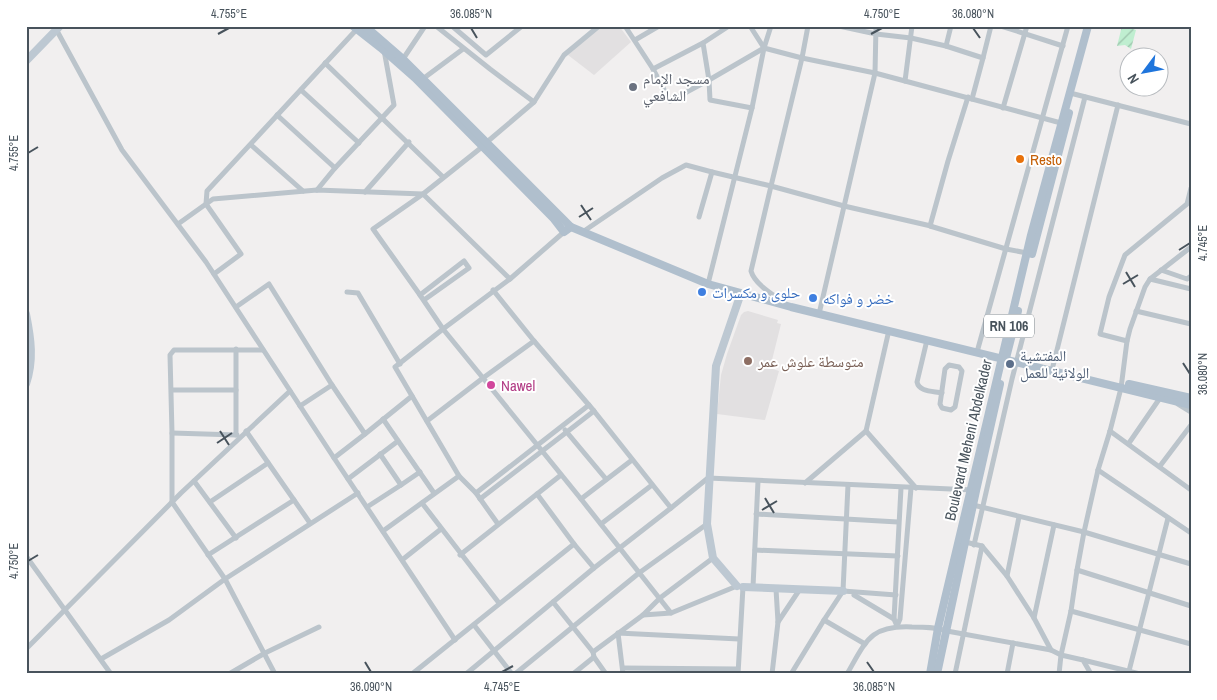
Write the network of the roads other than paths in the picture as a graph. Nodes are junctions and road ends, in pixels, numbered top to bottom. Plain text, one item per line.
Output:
1 (425, 26) edge
2 (436, 26) edge
3 (452, 26) edge
4 (599, 26) edge
5 (625, 26) edge
6 (659, 26) edge
7 (729, 26) edge
8 (750, 26) edge
9 (771, 26) edge
10 (808, 26) edge
11 (839, 26) edge
12 (876, 26) edge
13 (912, 26) edge
14 (951, 26) edge
15 (992, 26) edge
16 (1001, 26) edge
17 (1027, 26) edge
18 (1068, 26) edge
19 (1088, 26) edge
20 (1092, 26) edge
21 (58, 27) edge
22 (358, 27) edge
23 (518, 27) edge
24 (876, 34) junction
25 (1025, 34) junction
26 (910, 38) junction
27 (634, 40) junction
28 (703, 43) junction
29 (946, 46) junction
30 (1063, 46) junction
31 (463, 48) junction
32 (764, 48) junction
33 (384, 50) junction
34 (486, 55) junction
35 (802, 58) junction
36 (983, 58) junction
37 (403, 59) junction
38 (26, 61) edge
39 (479, 61) junction
40 (325, 63) junction
41 (653, 70) junction
42 (875, 74) junction
43 (424, 78) junction
44 (709, 80) junction
45 (905, 81) junction
46 (301, 90) junction
47 (1074, 94) junction
48 (1085, 97) junction
49 (970, 98) junction
50 (534, 102) junction
51 (1118, 105) junction
52 (752, 108) junction
53 (1003, 108) junction
54 (277, 116) junction
55 (383, 118) junction
56 (1043, 119) junction
57 (1061, 123) junction
58 (1191, 124) edge
59 (409, 142) junction
60 (359, 143) junction
61 (251, 145) junction
62 (485, 145) junction
63 (335, 168) junction
64 (712, 172) junction
65 (444, 177) junction
66 (734, 177) junction
67 (772, 186) junction
68 (1191, 188) edge
69 (317, 190) junction
70 (303, 191) junction
71 (365, 192) junction
72 (423, 194) junction
73 (206, 204) junction
74 (844, 206) junction
75 (699, 217) dead end
76 (178, 224) junction
77 (931, 226) junction
78 (571, 227) junction
79 (564, 232) junction
80 (584, 232) junction
81 (1191, 247) edge
82 (1006, 249) junction
83 (1028, 253) junction
84 (1161, 270) junction
85 (214, 274) junction
86 (1191, 276) edge
87 (510, 279) junction
88 (1150, 279) junction
89 (708, 284) junction
90 (1191, 289) edge
91 (494, 290) junction
92 (348, 292) dead end
93 (741, 293) junction
94 (420, 295) junction
95 (424, 300) junction
96 (236, 307) junction
97 (791, 307) junction
98 (1136, 311) junction
99 (26, 314) edge
100 (819, 314) junction
101 (1191, 324) edge
102 (443, 329) junction
103 (889, 330) junction
104 (534, 340) junction
105 (927, 340) junction
106 (1127, 341) junction
107 (236, 349) junction
108 (264, 350) junction
109 (977, 352) junction
110 (1004, 357) junction
111 (1017, 360) junction
112 (400, 364) junction
113 (1052, 368) junction
114 (483, 378) junction
115 (26, 384) edge
116 (332, 385) junction
117 (1122, 385) junction
118 (172, 390) junction
119 (236, 390) junction
120 (290, 391) junction
121 (942, 393) junction
122 (412, 396) junction
123 (1160, 398) junction
124 (1191, 398) edge
125 (1171, 400) junction
126 (589, 405) junction
127 (1191, 405) edge
128 (300, 406) junction
129 (594, 411) junction
130 (1191, 412) edge
131 (383, 420) junction
132 (427, 421) junction
133 (1191, 425) edge
134 (561, 426) junction
135 (566, 431) junction
136 (866, 431) junction
137 (1110, 431) junction
138 (172, 433) junction
139 (241, 434) junction
140 (364, 434) junction
141 (398, 441) junction
142 (1129, 443) junction
143 (537, 445) junction
144 (541, 451) junction
145 (380, 454) junction
146 (334, 458) junction
147 (632, 460) junction
148 (268, 463) junction
149 (1160, 466) junction
150 (1098, 470) junction
151 (420, 472) junction
152 (561, 475) junction
153 (459, 476) junction
154 (708, 478) junction
155 (348, 479) junction
156 (606, 479) junction
157 (194, 481) junction
158 (758, 481) junction
159 (804, 483) junction
160 (401, 485) junction
161 (652, 485) junction
162 (848, 485) junction
163 (1190, 487) edge
164 (901, 488) junction
165 (914, 488) junction
166 (973, 490) junction
167 (476, 492) junction
168 (358, 493) junction
169 (434, 493) junction
170 (537, 494) junction
171 (480, 499) junction
172 (581, 499) junction
173 (294, 500) junction
174 (172, 502) junction
175 (210, 502) junction
176 (422, 503) junction
177 (973, 505) junction
178 (367, 507) junction
179 (671, 508) junction
180 (983, 508) junction
181 (756, 514) junction
182 (1018, 517) junction
183 (1168, 518) junction
184 (847, 519) junction
185 (898, 522) junction
186 (310, 523) junction
187 (498, 524) junction
188 (601, 524) junction
189 (707, 524) junction
190 (1054, 525) junction
191 (441, 529) junction
192 (384, 531) junction
193 (1084, 532) junction
194 (1191, 532) edge
195 (236, 538) junction
196 (965, 542) junction
197 (574, 544) junction
198 (974, 545) junction
199 (982, 546) junction
200 (620, 549) junction
201 (755, 550) junction
202 (845, 553) junction
203 (1158, 554) junction
204 (460, 555) junction
205 (26, 556) edge
206 (208, 556) junction
207 (898, 556) junction
208 (712, 558) junction
209 (402, 560) junction
210 (1191, 564) edge
211 (594, 568) junction
212 (1077, 570) junction
213 (639, 573) junction
214 (1008, 576) junction
215 (225, 579) junction
216 (740, 586) junction
217 (754, 588) junction
218 (776, 589) junction
219 (800, 589) junction
220 (843, 591) junction
221 (1150, 592) junction
222 (852, 593) junction
223 (896, 595) junction
224 (660, 598) junction
225 (553, 602) junction
226 (499, 603) junction
227 (1191, 606) edge
228 (66, 609) junction
229 (1071, 611) junction
230 (670, 613) junction
231 (643, 615) junction
232 (1034, 618) junction
233 (894, 619) junction
234 (824, 620) junction
235 (778, 622) junction
236 (474, 624) junction
237 (897, 626) junction
238 (319, 627) dead end
239 (572, 627) junction
240 (938, 628) junction
241 (1140, 629) junction
242 (947, 631) junction
243 (618, 633) junction
244 (964, 634) junction
245 (739, 639) junction
246 (455, 640) junction
247 (1013, 643) junction
248 (865, 644) junction
249 (1191, 644) edge
250 (26, 649) edge
251 (1050, 650) junction
252 (494, 651) junction
253 (265, 653) junction
254 (593, 654) junction
255 (1061, 655) junction
256 (100, 659) junction
257 (1083, 660) junction
258 (623, 671) edge
259 (738, 671) edge
260 (1129, 671) junction
261 (111, 674) edge
262 (229, 674) edge
263 (275, 674) edge
264 (412, 674) edge
265 (466, 674) edge
266 (514, 674) edge
267 (572, 674) edge
268 (606, 674) edge
269 (772, 674) edge
270 (791, 674) edge
271 (847, 674) edge
272 (930, 674) edge
273 (938, 674) edge
274 (954, 674) edge
275 (1007, 674) edge
276 (1059, 674) edge
277 (1091, 674) edge
278 (1140, 674) edge

1 - 37 street
2 - 31 street
3 - 34 street
4 - 50 street
5 - 27 street
6 - 27 street
7 - 28 street
8 - 32 street
9 - 32 street
10 - 35 street
11 - 24 street
12 - 24 street
13 - 26 street
14 - 29 street
15 - 36 street
16 - 25 street
17 - 25 street
18 - 30 street
19 - 57 main road, Boulevard Meheni Abdelkader / RN 106
20 - 47 main road, Boulevard Meheni Abdelkader / RN 106
21 - 38 street
21 - 76 street
22 - 33 main road
22 - 37 main road
22 - 40 street
23 - 34 street
24 - 26 street
24 - 42 street
25 - 30 street
25 - 53 street
26 - 29 street
26 - 45 street
27 - 41 street
28 - 41 street
28 - 44 street
29 - 36 street
30 - 56 street
31 - 39 street
31 - 43 street
32 - 35 street
32 - 44 street
32 - 52 street
33 - 55 street
33 - 62 main road
34 - 39 street
35 - 42 street
35 - 67 street
36 - 49 street
37 - 43 main road
39 - 50 street
40 - 46 street
40 - 55 street
41 - 44 street
42 - 45 street
42 - 74 street
43 - 62 main road
44 - 52 street
45 - 49 street
46 - 54 street
46 - 60 street
47 - 48 street
47 - 110 main road, Boulevard Meheni Abdelkader / RN 106
48 - 51 street
48 - 111 street
49 - 53 street
49 - 77 street
50 - 62 street
51 - 58 street
51 - 113 street
52 - 66 street
53 - 56 street
54 - 61 street
54 - 63 street
55 - 59 street
55 - 60 street
56 - 57 street
56 - 82 street
57 - 83 main road, Boulevard Meheni Abdelkader / RN 106
59 - 65 street
59 - 71 street
60 - 63 street
61 - 70 street
61 - 73 street
62 - 65 street
62 - 78 main road
62 - 79 main road
63 - 69 street
64 - 66 street
64 - 75 street
64 - 80 street
65 - 72 street
66 - 67 street
66 - 89 street
67 - 74 street
67 - 97 street
68 - 106 street
69 - 70 street
69 - 71 street
70 - 73 street
71 - 72 street
72 - 87 street
72 - 94 street
73 - 76 street
73 - 85 street
74 - 77 street
74 - 100 street
76 - 85 street
77 - 82 street
78 - 79 main road
78 - 80 main road
79 - 87 street
80 - 89 main road
81 - 84 street
82 - 83 street
82 - 109 street
83 - 110 main road, Boulevard Meheni Abdelkader / RN 106
84 - 86 street
84 - 88 street
85 - 96 street
87 - 91 street
88 - 90 street
88 - 98 street
89 - 93 main road
91 - 102 street
91 - 104 street
92 - 112 street
93 - 97 main road
93 - 154 street
94 - 95 street
94 - 95 street
95 - 102 street
96 - 108 street
96 - 116 street
97 - 100 main road
98 - 101 street
98 - 106 street
99 - 115 street
100 - 103 main road
102 - 112 street
102 - 114 street
103 - 105 main road
103 - 136 street
104 - 114 street
104 - 126 street
105 - 109 main road
105 - 121 street
106 - 117 street
107 - 108 street
107 - 118 street
107 - 119 street
108 - 120 street
109 - 110 main road
110 - 111 main road
110 - 166 main road, Boulevard Meheni Abdelkader / RN 106
111 - 113 main road
111 - 180 street
112 - 122 street
113 - 117 main road
114 - 132 street
114 - 143 street
116 - 128 street
116 - 140 street
117 - 123 main road
117 - 124 main road
117 - 137 street
118 - 119 street
118 - 138 street
119 - 139 street
120 - 128 street
120 - 139 street
121 - 121 street
122 - 131 street
122 - 132 street
123 - 125 main road
123 - 142 street
125 - 127 main road
125 - 130 street
126 - 129 street
126 - 134 street
128 - 146 street
129 - 135 street
129 - 147 street
131 - 140 street
131 - 141 street
132 - 153 street
133 - 149 street
134 - 135 street
134 - 143 street
135 - 144 street
135 - 156 street
136 - 159 street
136 - 165 street
137 - 142 street
137 - 150 street
138 - 139 street
138 - 174 street
139 - 148 street
139 - 157 street
140 - 146 street
141 - 145 street
141 - 151 street
142 - 149 street
143 - 144 street
143 - 167 street
144 - 152 street
144 - 171 street
145 - 155 street
145 - 160 street
146 - 155 street
147 - 156 street
147 - 161 street
148 - 173 street
148 - 175 street
149 - 163 street
150 - 183 street
150 - 193 street
151 - 160 street
151 - 169 street
152 - 170 street
152 - 172 street
153 - 167 street
153 - 169 street
154 - 158 street
154 - 179 street
154 - 189 street
155 - 168 street
156 - 172 street
157 - 174 street
157 - 175 street
158 - 159 street
158 - 181 street
159 - 162 street
160 - 178 street
161 - 179 street
161 - 188 street
162 - 164 street
162 - 184 street
164 - 165 street
164 - 185 street
165 - 166 street
165 - 237 street
166 - 177 main road
166 - 240 main road, Boulevard Meheni Abdelkader / RN 106
167 - 171 street
168 - 178 street
168 - 186 street
169 - 176 street
170 - 187 street
170 - 197 street
171 - 187 street
172 - 188 street
173 - 186 street
173 - 195 street
174 - 206 street
174 - 228 street
175 - 195 street
176 - 191 street
176 - 192 street
177 - 180 street
177 - 196 main road
178 - 192 street
179 - 200 street
180 - 182 street
180 - 198 street
181 - 184 street
181 - 201 street
182 - 190 street
182 - 214 street
183 - 194 street
183 - 203 street
184 - 185 street
184 - 202 street
185 - 207 street
186 - 215 street
187 - 204 street
188 - 200 street
189 - 208 street
189 - 213 street
190 - 193 street
190 - 232 street
191 - 204 street
191 - 209 street
192 - 209 street
193 - 203 street
193 - 212 street
195 - 206 street
196 - 198 street
196 - 242 main road
197 - 211 street
197 - 226 street
198 - 199 street
199 - 214 street
199 - 244 street
200 - 211 street
200 - 213 street
201 - 202 street
201 - 217 street
202 - 207 street
202 - 220 street
203 - 210 street
203 - 221 street
204 - 226 street
205 - 228 street
206 - 215 street
207 - 223 street
208 - 216 street
208 - 224 street
209 - 246 street
211 - 225 street
212 - 221 street
212 - 229 street
213 - 224 street
213 - 239 street
214 - 232 street
215 - 253 street
215 - 256 street
216 - 217 street
216 - 230 street
216 - 245 street
217 - 218 street
218 - 219 street
218 - 235 street
219 - 220 street
219 - 235 street
220 - 222 street
220 - 234 street
221 - 227 street
221 - 241 street
222 - 223 street
222 - 233 street
223 - 233 street
224 - 230 street
224 - 231 street
225 - 239 street
225 - 252 street
226 - 236 street
228 - 250 street
228 - 256 street
229 - 241 street
229 - 255 street
230 - 231 street
231 - 243 street
232 - 251 street
233 - 237 street
234 - 248 street
234 - 270 street
235 - 269 street
236 - 246 street
236 - 252 street
237 - 240 street
237 - 248 street
238 - 253 street
239 - 254 street
239 - 266 street
240 - 242 street
240 - 272 main road, RN 106
241 - 249 street
241 - 260 street
242 - 244 street
242 - 273 main road
243 - 245 street
243 - 254 street
243 - 258 street
244 - 247 street
244 - 274 street
245 - 259 street
246 - 264 street
247 - 251 street
247 - 275 street
248 - 271 street
251 - 255 street
252 - 265 street
252 - 266 street
253 - 262 street
253 - 263 street
254 - 267 street
254 - 268 street
255 - 257 street
255 - 276 street
256 - 261 street
257 - 260 street
257 - 277 street
258 - 259 street
260 - 278 street

